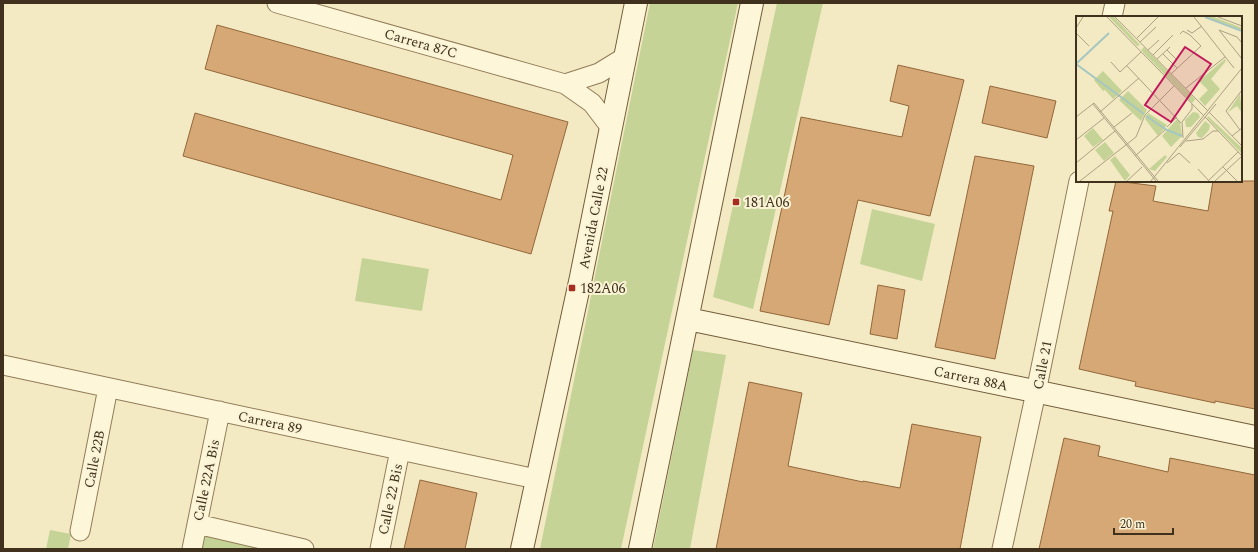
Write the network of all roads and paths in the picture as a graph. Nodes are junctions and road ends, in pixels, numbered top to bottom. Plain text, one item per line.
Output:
1 (277, 3) edge
2 (636, 3) edge
3 (752, 3) edge
4 (1115, 3) edge
5 (1112, 16) edge
6 (625, 57) junction
7 (565, 84) junction
8 (611, 128) junction
9 (1079, 182) edge
10 (688, 319) junction
11 (3, 365) edge
12 (108, 388) junction
13 (1036, 392) junction
14 (220, 411) junction
15 (1255, 437) edge
16 (400, 450) junction
17 (536, 479) junction
18 (197, 524) junction
19 (80, 531) dead end
20 (274, 546) edge
21 (192, 549) edge
22 (304, 549) edge
23 (380, 549) edge
24 (522, 549) edge
25 (640, 549) edge
26 (1002, 549) edge

1 - 7 street, Carrera 87C
2 - 6 main road, Avenida Calle 22
3 - 10 main road
4 - 5 street
6 - 7 street
6 - 8 main road, Avenida Calle 22
7 - 8 street, Carrera 87C
8 - 17 main road, Avenida Calle 22
9 - 13 street, Calle 21
10 - 13 main road, Carrera 88A
10 - 25 main road
11 - 12 street, Carrera 89
12 - 14 street, Carrera 89
12 - 19 street, Calle 22B
13 - 15 main road, Carrera 88A
13 - 26 street, Calle 21
14 - 16 street, Carrera 89
14 - 18 street, Calle 22A Bis
16 - 17 street, Carrera 89
16 - 23 street, Calle 22 Bis
17 - 24 main road, Avenida Calle 22
18 - 20 street
18 - 21 street, Calle 22A Bis
20 - 22 street

